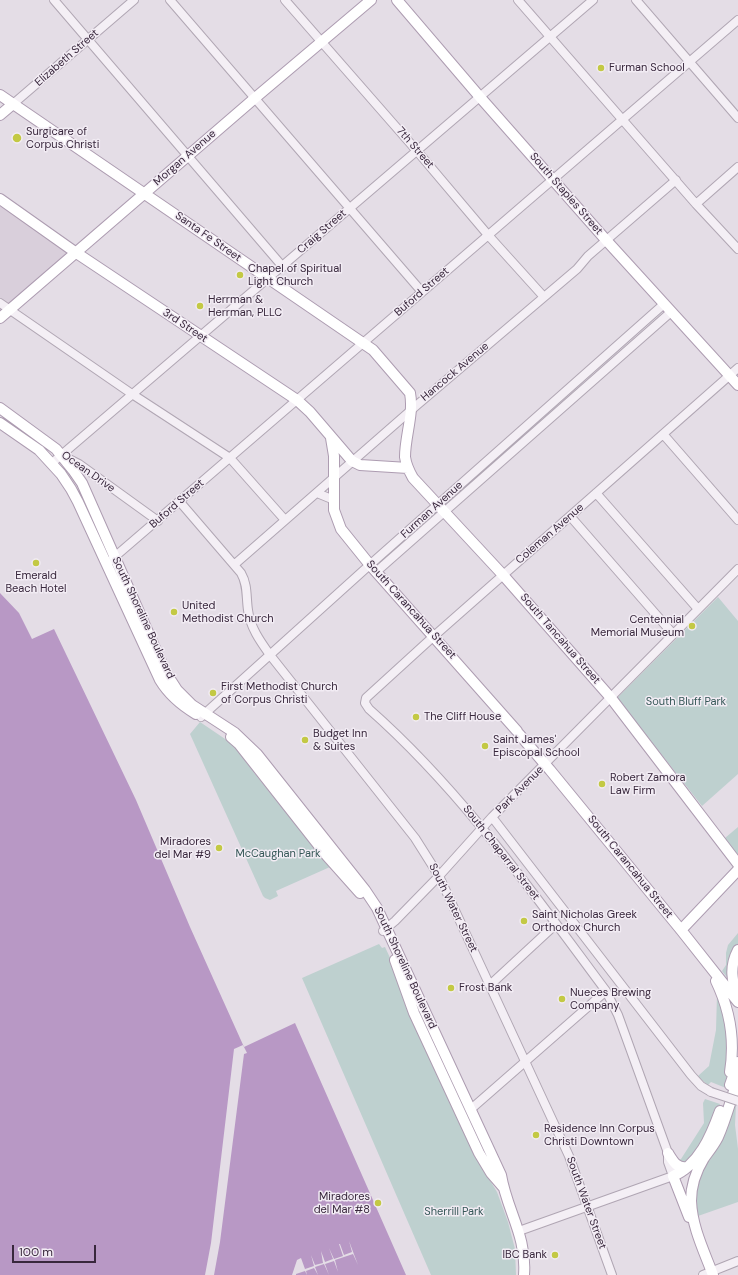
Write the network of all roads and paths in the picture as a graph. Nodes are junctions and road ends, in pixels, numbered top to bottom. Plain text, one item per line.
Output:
1 (54, 0) edge
2 (134, 0) edge
3 (170, 0) edge
4 (285, 0) edge
5 (371, 0) edge
6 (397, 0) edge
7 (518, 0) edge
8 (592, 0) edge
9 (636, 0) edge
10 (738, 20) edge
11 (550, 36) junction
12 (87, 40) junction
13 (322, 42) junction
14 (690, 61) junction
15 (1, 95) edge
16 (479, 96) junction
17 (255, 98) junction
18 (13, 104) junction
19 (0, 115) edge
20 (738, 118) edge
21 (622, 120) junction
22 (417, 150) junction
23 (187, 156) junction
24 (738, 167) edge
25 (553, 179) junction
26 (676, 180) junction
27 (144, 193) junction
28 (0, 199) edge
29 (696, 204) junction
30 (349, 208) junction
31 (488, 235) junction
32 (606, 240) junction
33 (738, 249) edge
34 (75, 252) junction
35 (282, 266) junction
36 (268, 279) junction
37 (422, 292) junction
38 (544, 297) junction
39 (0, 303) edge
40 (667, 308) junction
41 (9, 310) junction
42 (0, 318) edge
43 (200, 337) junction
44 (364, 343) junction
45 (738, 368) edge
46 (588, 371) junction
47 (730, 376) junction
48 (595, 379) junction
49 (738, 385) edge
50 (410, 393) junction
51 (132, 394) junction
52 (297, 400) junction
53 (422, 400) junction
54 (0, 408) edge
55 (410, 411) junction
56 (0, 423) edge
57 (517, 434) junction
58 (663, 434) junction
59 (331, 436) junction
60 (524, 442) junction
61 (62, 455) junction
62 (230, 458) junction
63 (352, 461) junction
64 (52, 463) junction
65 (408, 468) junction
66 (334, 477) junction
67 (317, 493) junction
68 (596, 494) junction
69 (334, 500) junction
70 (180, 502) junction
71 (441, 509) junction
72 (570, 516) junction
73 (285, 520) junction
74 (738, 520) edge
75 (158, 521) junction
76 (115, 557) junction
77 (106, 564) junction
78 (235, 564) junction
79 (373, 568) junction
80 (738, 569) edge
81 (503, 575) junction
82 (698, 609) junction
83 (672, 634) junction
84 (434, 636) junction
85 (270, 655) junction
86 (611, 698) junction
87 (365, 703) joint
88 (203, 715) junction
89 (546, 764) junction
90 (492, 817) junction
91 (483, 827) junction
92 (738, 864) edge
93 (738, 870) edge
94 (439, 876) junction
95 (556, 924) junction
96 (385, 930) junction
97 (681, 930) junction
98 (738, 950) edge
99 (710, 968) junction
100 (490, 985) junction
101 (606, 991) junction
102 (738, 998) edge
103 (738, 1002) edge
104 (525, 1061) junction
105 (738, 1062) edge
106 (738, 1079) edge
107 (726, 1094) junction
108 (738, 1101) edge
109 (471, 1109) junction
110 (668, 1153) junction
111 (694, 1159) junction
112 (687, 1167) junction
113 (673, 1176) junction
114 (504, 1188) junction
115 (587, 1207) junction
116 (685, 1207) junction
117 (519, 1231) junction
118 (697, 1232) junction
119 (738, 1261) edge
120 (709, 1274) edge
121 (524, 1275) edge
122 (612, 1275) edge

1 - 12 street
2 - 12 street, Elizabeth Street
3 - 17 street
4 - 13 street, 7th Street
5 - 13 main road, Morgan Avenue
6 - 16 main road, South Staples Street
7 - 11 street
8 - 11 street, Craig Street
9 - 14 street
10 - 14 street, Buford Street
11 - 16 street, Craig Street
11 - 21 street
12 - 18 street, Elizabeth Street
12 - 23 street
13 - 17 main road, Morgan Avenue
13 - 22 street, 7th Street
14 - 20 street
14 - 21 street, Buford Street
15 - 18 main road, Santa Fe Street
16 - 22 street, Craig Street
16 - 25 main road, South Staples Street
17 - 23 main road, Morgan Avenue
17 - 30 street
18 - 19 main road, Elizabeth Street
18 - 27 main road, Santa Fe Street
21 - 25 street, Buford Street
21 - 26 street
22 - 30 street, Craig Street
22 - 31 street, 7th Street
23 - 27 main road, Morgan Avenue
23 - 35 street
24 - 29 street
25 - 31 street, Buford Street
25 - 32 main road, South Staples Street
26 - 29 street
26 - 32 street, Hancock Avenue
27 - 34 main road, Morgan Avenue
27 - 36 main road, Santa Fe Street
28 - 34 main road, 3rd Street
29 - 33 street
30 - 35 street, Craig Street
30 - 37 street
31 - 37 street, Buford Street
31 - 38 street, 7th Street
32 - 38 street, Hancock Avenue
32 - 40 main road, South Staples Street
34 - 41 main road, Morgan Avenue
34 - 43 main road, 3rd Street
35 - 36 street, Craig Street
36 - 43 street, Craig Street
36 - 44 main road, Santa Fe Street
37 - 44 street, Buford Street
38 - 53 street, Hancock Avenue
39 - 41 street
40 - 46 street, Furman Avenue
40 - 47 main road, South Staples Street
40 - 48 street, Furman Avenue
41 - 42 main road, Morgan Avenue
41 - 51 street
43 - 51 street, Craig Street
43 - 52 main road, 3rd Street
44 - 50 main road, Santa Fe Street
44 - 52 street, Buford Street
45 - 47 street, Coleman Avenue
46 - 48 street
46 - 57 street, Furman Avenue
47 - 49 main road, South Staples Street
47 - 58 street, Coleman Avenue
48 - 60 street, Furman Avenue
50 - 53 street
50 - 55 main road
51 - 61 street, Craig Street
51 - 62 street
52 - 59 main road, 3rd Street
52 - 62 street, Buford Street
53 - 55 street, Hancock Avenue
54 - 61 main road, Ocean Drive
55 - 63 street, Hancock Avenue
55 - 65 main road, South Tancahua Street
56 - 64 main road, Ocean Drive
57 - 60 street
57 - 71 street, Furman Avenue
58 - 68 street, Coleman Avenue
58 - 74 street
59 - 63 main road, 3rd Street
59 - 66 main road
60 - 71 street, Furman Avenue
61 - 64 street, Craig Street
61 - 75 street, Ocean Drive
61 - 76 main road, South Shoreline Boulevard
62 - 70 street, Buford Street
62 - 73 street
63 - 65 main road
63 - 66 street, Hancock Avenue
64 - 77 main road, South Shoreline Boulevard
65 - 71 main road, South Tancahua Street
66 - 67 street, Hancock Avenue
66 - 69 main road, South Carancahua Street
67 - 69 street
67 - 73 street, Hancock Avenue
68 - 72 street, Coleman Avenue
68 - 82 street
69 - 79 main road, South Carancahua Street
70 - 75 street, Buford Street
70 - 78 street, South Water Street
71 - 79 street, Furman Avenue
71 - 81 main road, South Tancahua Street
72 - 81 street, Coleman Avenue
72 - 83 street
73 - 78 street, Hancock Avenue
75 - 76 street, Buford Street
76 - 77 street, Buford Street
76 - 88 main road, South Shoreline Boulevard
77 - 88 main road, South Shoreline Boulevard
78 - 85 street, South Water Street
79 - 84 main road, South Carancahua Street
79 - 85 street, Furman Avenue
80 - 82 street, Park Avenue
81 - 84 street, Coleman Avenue
81 - 86 main road, South Tancahua Street
82 - 83 street, Park Avenue
83 - 86 street, Park Avenue
84 - 87 street, Coleman Avenue
84 - 89 main road, South Carancahua Street
85 - 88 street, Furman Avenue
85 - 94 street, South Water Street
86 - 89 street, Park Avenue
86 - 92 main road, South Tancahua Street
87 - 91 street, South Chaparral Street
88 - 96 main road, South Shoreline Boulevard
89 - 90 street, Park Avenue
89 - 97 main road, South Carancahua Street
90 - 91 street, Park Avenue
90 - 108 street, bridge
91 - 94 street, Park Avenue
91 - 95 street, South Chaparral Street
93 - 97 main road
94 - 96 street, Park Avenue
94 - 100 street, South Water Street
95 - 100 street
95 - 101 street, South Chaparral Street
96 - 109 main road, South Shoreline Boulevard
96 - 114 main road, South Shoreline Boulevard
97 - 99 main road, South Carancahua Street
98 - 102 main road
99 - 103 main road, South Carancahua Street
99 - 107 main road
100 - 104 street, South Water Street
101 - 104 street
101 - 110 street, South Chaparral Street
104 - 109 street
104 - 115 street, South Water Street
105 - 107 main road
106 - 118 main road
107 - 111 main road
109 - 114 main road, South Shoreline Boulevard
110 - 112 main road
110 - 113 street, South Chaparral Street
111 - 112 main road
111 - 116 main road
112 - 113 main road
113 - 115 street
113 - 116 main road
114 - 117 main road, South Shoreline Boulevard
115 - 117 street
115 - 122 street, South Water Street
116 - 118 main road
117 - 121 main road, South Shoreline Boulevard
118 - 120 main road
119 - 120 street

